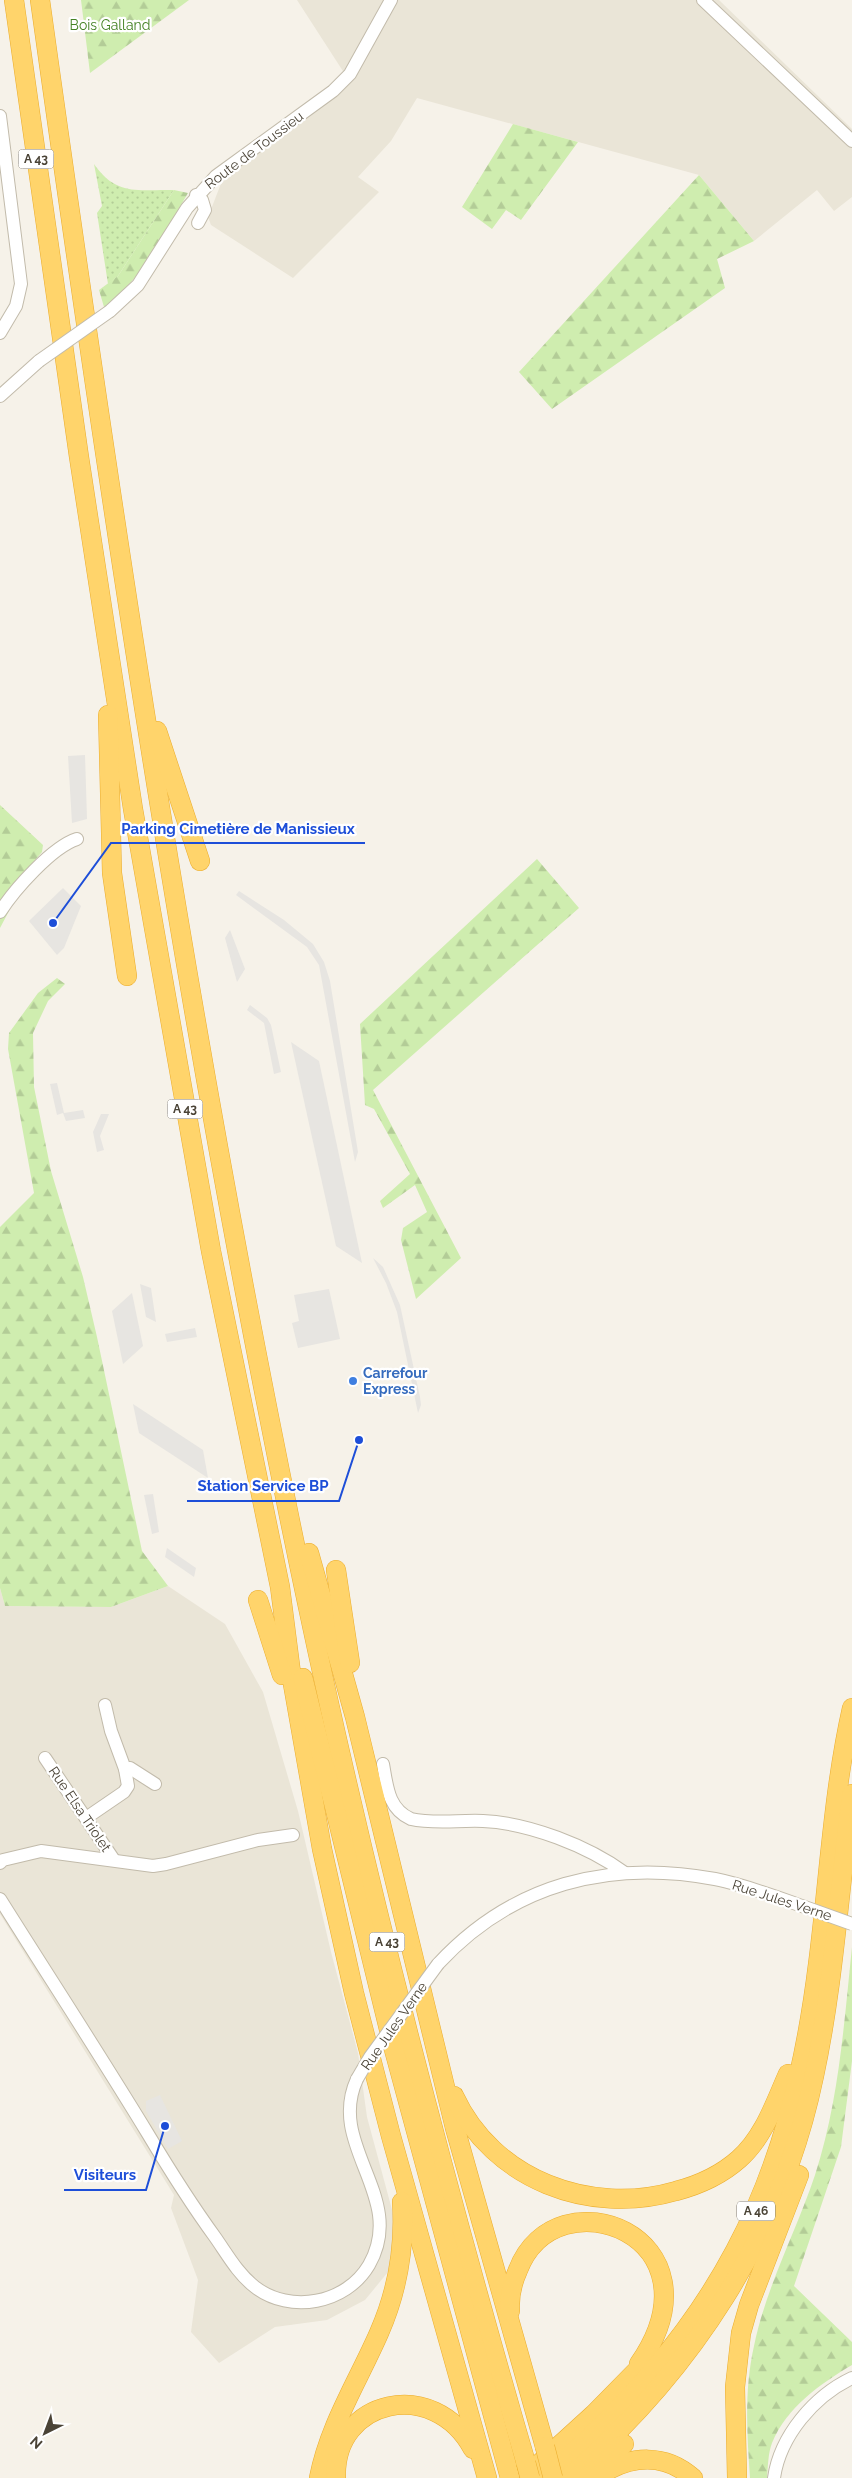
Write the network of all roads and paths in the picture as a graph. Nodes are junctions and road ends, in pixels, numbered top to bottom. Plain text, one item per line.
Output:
1 (14, 0) edge
2 (40, 0) edge
3 (391, 0) edge
4 (703, 0) edge
5 (0, 116) edge
6 (852, 141) edge
7 (196, 195) junction
8 (187, 208) junction
9 (0, 333) edge
10 (0, 396) edge
11 (105, 634) junction
12 (138, 672) junction
13 (77, 839) dead end
14 (200, 861) dead end
15 (0, 912) edge
16 (126, 976) dead end
17 (270, 1415) junction
18 (336, 1570) dead end
19 (280, 1587) junction
20 (258, 1600) dead end
21 (105, 1705) dead end
22 (852, 1708) edge
23 (302, 1740) junction
24 (45, 1758) dead end
25 (374, 1761) junction
26 (126, 1769) junction
27 (155, 1784) dead end
28 (852, 1794) edge
29 (86, 1818) junction
30 (293, 1835) dead end
31 (1, 1860) edge
32 (114, 1860) junction
33 (625, 1873) junction
34 (828, 1876) junction
35 (0, 1899) edge
36 (852, 1924) edge
37 (835, 1943) junction
38 (442, 2069) junction
39 (788, 2074) junction
40 (391, 2136) junction
41 (791, 2196) junction
42 (512, 2329) junction
43 (852, 2378) edge
44 (624, 2383) junction
45 (526, 2473) edge
46 (318, 2478) edge
47 (336, 2478) edge
48 (487, 2478) edge
49 (510, 2478) edge
50 (544, 2478) edge
51 (553, 2478) edge
52 (568, 2478) edge
53 (589, 2478) edge
54 (595, 2478) edge
55 (693, 2478) edge
56 (736, 2478) edge
57 (774, 2478) edge

1 - 11 highway, A 43
2 - 12 highway, A 43
3 - 7 street, Route de Toussieu
4 - 6 street
5 - 9 street
7 - 8 street, Route de Toussieu
7 - 8 street
8 - 10 street, Route de Toussieu, bridge
11 - 16 highway
11 - 19 highway, A 43
12 - 14 highway
12 - 17 highway, A 43
13 - 15 street
17 - 25 highway
17 - 45 highway, A 43
18 - 25 highway
19 - 23 highway
19 - 49 highway, A 43
20 - 23 highway
21 - 26 street
22 - 34 highway, A 46
23 - 40 highway
24 - 29 street, Rue Elsa Triolet
25 - 33 street
25 - 38 highway
26 - 27 street
26 - 29 street
28 - 37 highway, A 46
29 - 32 street, Rue Elsa Triolet
30 - 32 street
31 - 32 street
33 - 35 street, Rue Jules Verne, bridge
33 - 36 street, Rue Jules Verne, bridge
34 - 39 highway
34 - 50 highway, A 46
37 - 41 highway
37 - 52 highway, A 46
38 - 39 highway
38 - 42 highway
39 - 44 highway
40 - 46 highway
40 - 48 highway
41 - 53 highway
41 - 56 highway
42 - 44 highway
42 - 51 highway, bridge
43 - 57 street
44 - 45 highway
47 - 48 highway
54 - 55 highway

